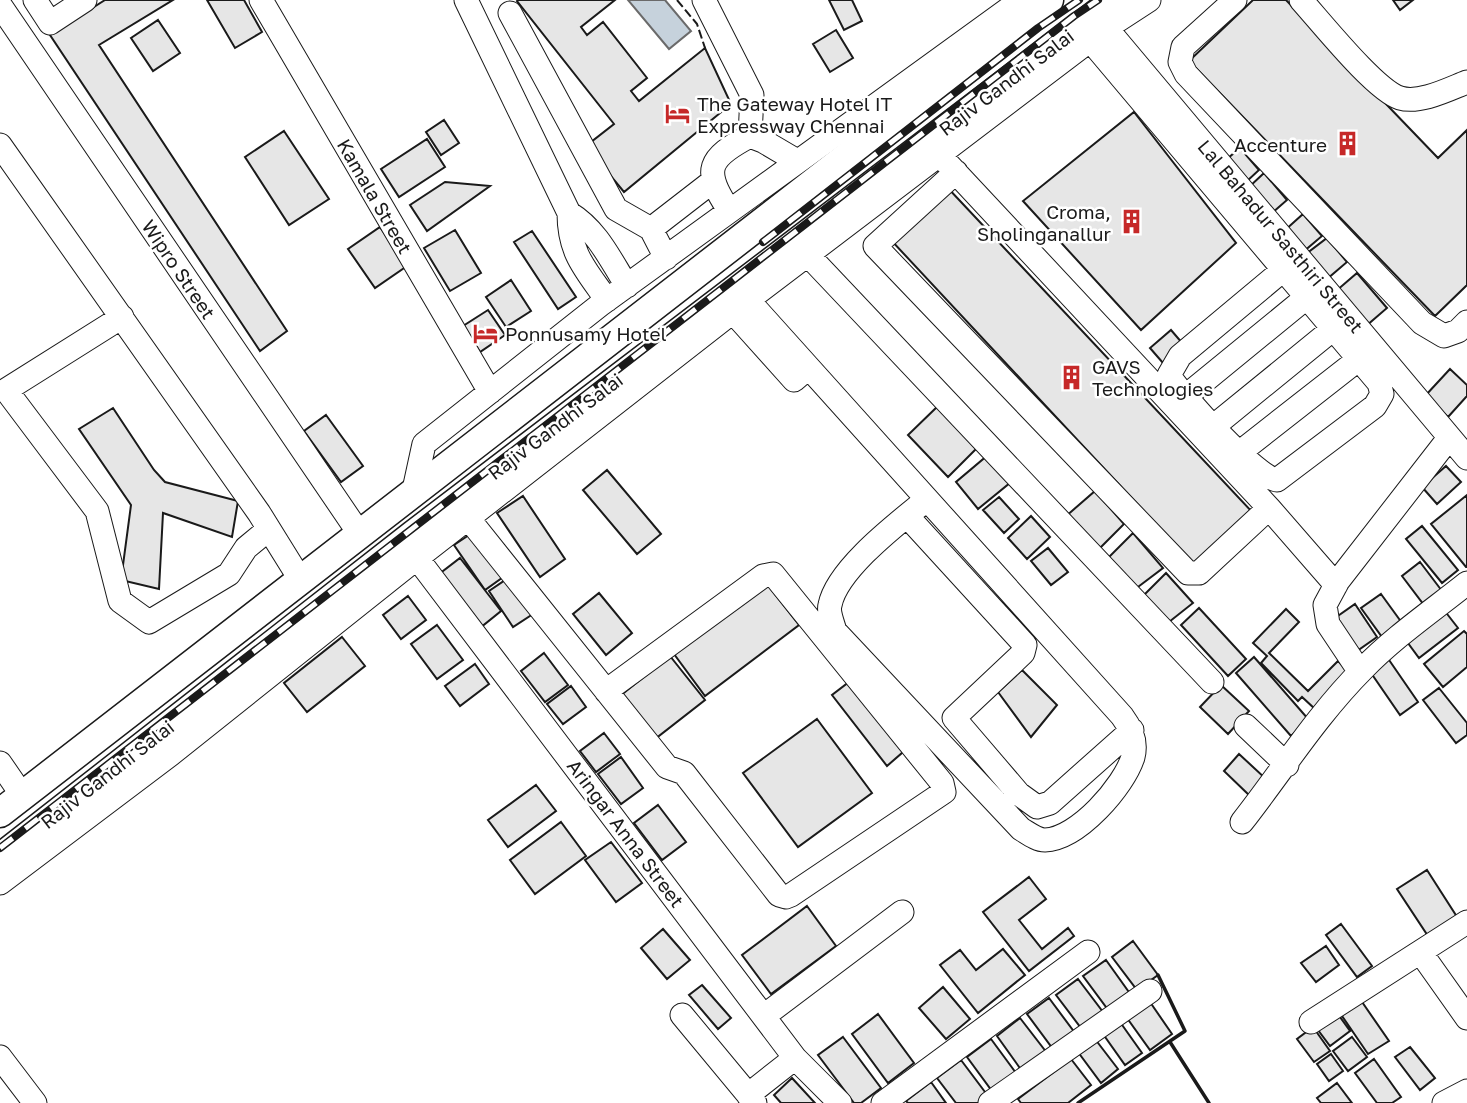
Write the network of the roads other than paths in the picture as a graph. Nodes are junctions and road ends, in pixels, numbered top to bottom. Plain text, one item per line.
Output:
1 (35, 0) edge
2 (85, 0) edge
3 (261, 0) edge
4 (466, 0) edge
5 (704, 0) edge
6 (1021, 0) edge
7 (1048, 0) edge
8 (1149, 0) edge
9 (1235, 0) edge
10 (1301, 0) edge
11 (0, 5) edge
12 (509, 13) dead end
13 (50, 23) junction
14 (1095, 23) edge
15 (24, 40) junction
16 (1467, 82) edge
17 (750, 136) junction
18 (0, 145) edge
19 (940, 155) junction
20 (842, 160) junction
21 (797, 161) junction
22 (956, 172) junction
23 (713, 181) junction
24 (866, 189) junction
25 (787, 203) junction
26 (729, 210) junction
27 (569, 213) junction
28 (651, 229) junction
29 (808, 244) junction
30 (666, 258) junction
31 (774, 269) junction
32 (1283, 270) junction
33 (627, 286) junction
34 (1307, 297) junction
35 (607, 300) junction
36 (740, 306) junction
37 (122, 317) junction
38 (1467, 322) edge
39 (1333, 329) junction
40 (1359, 359) junction
41 (490, 392) junction
42 (1186, 396) junction
43 (1214, 426) junction
44 (1449, 438) junction
45 (1239, 453) junction
46 (1467, 458) edge
47 (414, 490) junction
48 (926, 500) junction
49 (1269, 508) junction
50 (907, 516) junction
51 (468, 518) junction
52 (269, 529) junction
53 (359, 533) junction
54 (417, 558) junction
55 (300, 579) junction
56 (1467, 583) edge
57 (1336, 585) junction
58 (1360, 672) junction
59 (1212, 682) dead end
60 (606, 691) junction
61 (1246, 726) dead end
62 (1132, 730) junction
63 (0, 763) edge
64 (1287, 765) junction
65 (22, 795) junction
66 (0, 813) edge
67 (1242, 822) dead end
68 (0, 858) edge
69 (0, 883) edge
70 (902, 912) dead end
71 (1467, 922) edge
72 (1088, 952) dead end
73 (1421, 953) junction
74 (1150, 991) dead end
75 (682, 1015) dead end
76 (764, 1016) junction
77 (1467, 1018) edge
78 (1311, 1022) dead end
79 (0, 1057) edge
80 (795, 1058) junction
81 (1467, 1091) edge
82 (751, 1099) edge
83 (35, 1103) edge
84 (840, 1103) edge
85 (883, 1103) edge
86 (990, 1103) edge
87 (1444, 1103) edge

1 - 13 street
2 - 13 street
3 - 41 street, Kamala Street
4 - 27 street
5 - 17 street
6 - 21 street
7 - 14 main road
7 - 20 main road, Rajiv Gandhi Salai
8 - 14 street
9 - 38 street
10 - 16 street
11 - 15 street, Wipro Street
12 - 28 street
13 - 15 street
14 - 19 street
14 - 24 main road, Rajiv Gandhi Salai
14 - 32 street
14 - 44 street, Lal Bahadur Sasthiri Street
15 - 53 street, Wipro Street
17 - 21 street
17 - 23 street
18 - 37 street
19 - 22 street
19 - 29 street
20 - 24 main road
20 - 25 main road, Rajiv Gandhi Salai
21 - 26 street
22 - 49 street
22 - 49 street
23 - 26 street
23 - 28 street
24 - 29 main road, Rajiv Gandhi Salai
25 - 29 main road
25 - 47 main road, Rajiv Gandhi Salai
26 - 30 street
27 - 33 street
27 - 35 street
28 - 30 street
29 - 31 main road, Rajiv Gandhi Salai
29 - 59 street
30 - 33 street
31 - 36 street
31 - 68 main road, Rajiv Gandhi Salai
32 - 34 street
32 - 42 street
33 - 35 street
34 - 39 street
34 - 42 street
35 - 41 street
36 - 48 street
36 - 51 street
37 - 52 street
37 - 52 street
39 - 40 street
39 - 43 street
40 - 45 street
40 - 45 street
41 - 47 street
42 - 43 street
43 - 45 street
44 - 46 street, Lal Bahadur Sasthiri Street
44 - 57 street
47 - 53 main road, Rajiv Gandhi Salai
48 - 50 street
48 - 62 street
49 - 57 street
50 - 62 street
50 - 62 street
51 - 54 street
51 - 60 street
52 - 55 street
53 - 55 main road, Rajiv Gandhi Salai
54 - 69 street
54 - 76 street, Aringar Anna Street
55 - 65 main road, Rajiv Gandhi Salai
56 - 58 street
57 - 58 street
58 - 64 street
60 - 60 street
61 - 64 street
63 - 65 street
64 - 67 street
65 - 66 main road, Rajiv Gandhi Salai
70 - 76 street
71 - 73 street
72 - 85 street
73 - 77 street
73 - 78 street
74 - 86 street
75 - 82 street
76 - 80 street, Aringar Anna Street
79 - 83 street
80 - 82 street
80 - 84 street, Aringar Anna Street
81 - 87 street

